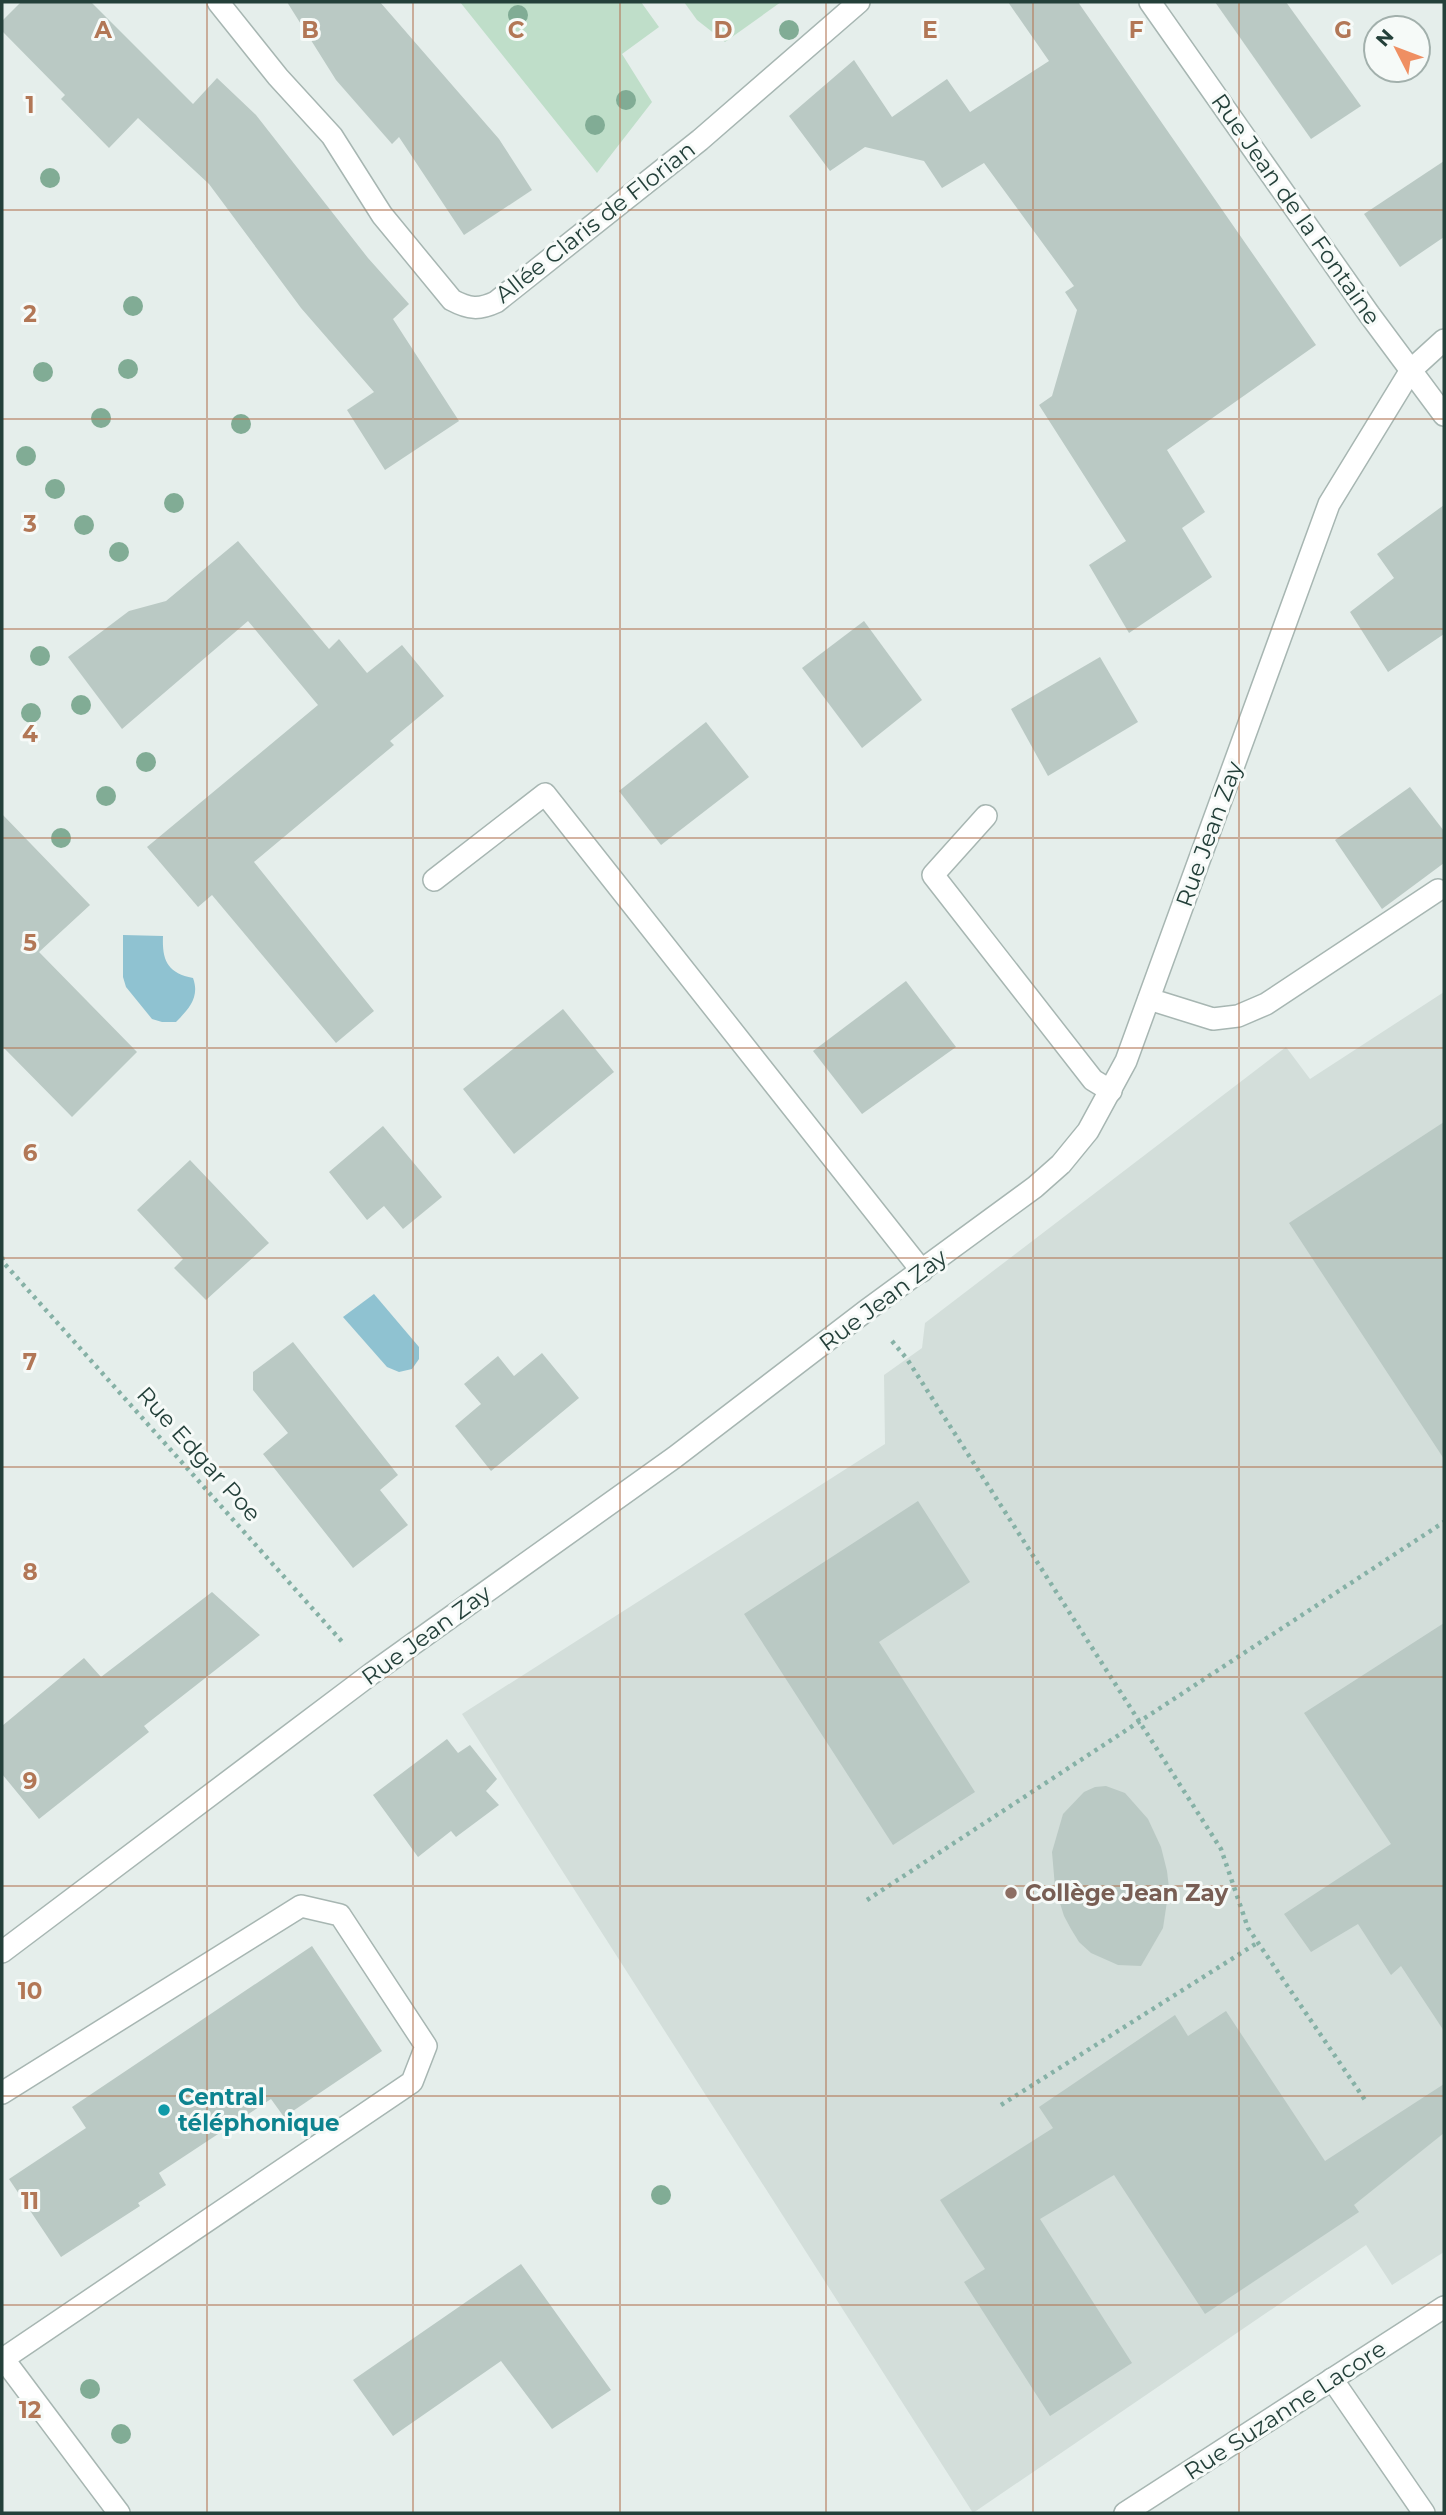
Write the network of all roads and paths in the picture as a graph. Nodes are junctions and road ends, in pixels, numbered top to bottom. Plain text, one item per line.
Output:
1 (218, 2) edge
2 (859, 2) edge
3 (1150, 2) edge
4 (1444, 340) edge
5 (1411, 370) junction
6 (1444, 415) edge
7 (986, 816) dead end
8 (435, 880) dead end
9 (1438, 890) dead end
10 (1149, 999) junction
11 (1111, 1091) junction
12 (2, 1257) edge
13 (922, 1271) junction
14 (867, 1310) junction
15 (1444, 1522) edge
16 (371, 1674) junction
17 (1138, 1722) junction
18 (867, 1900) dead end
19 (1257, 1943) junction
20 (2, 1952) edge
21 (2, 2093) edge
22 (1365, 2100) dead end
23 (1001, 2105) dead end
24 (1444, 2307) edge
25 (2, 2358) edge
26 (1332, 2379) junction
27 (116, 2513) edge
28 (1125, 2513) edge
29 (1424, 2513) edge

1 - 2 street, Allée Claris de Florian
3 - 5 street, Rue Jean de la Fontaine
4 - 5 street, Rue Jean Zay
5 - 6 street, Rue Jean de la Fontaine
5 - 10 street, Rue Jean Zay
7 - 11 street
8 - 13 street
9 - 10 street
10 - 11 street, Rue Jean Zay
11 - 13 street, Rue Jean Zay
12 - 16 path, Rue Edgar Poe
13 - 14 street, Rue Jean Zay
14 - 16 street, Rue Jean Zay
14 - 17 path
15 - 17 path
16 - 20 street, Rue Jean Zay
17 - 18 path
17 - 19 path
19 - 22 path
19 - 23 path
21 - 25 street
24 - 26 street, Rue Suzanne Lacore
25 - 27 street
26 - 28 street, Rue Suzanne Lacore
26 - 29 street

